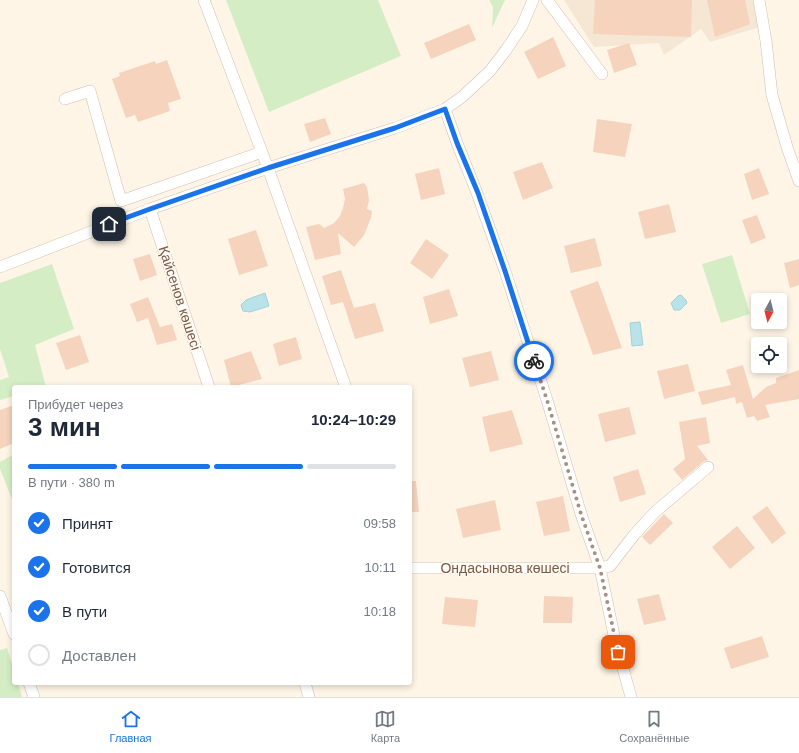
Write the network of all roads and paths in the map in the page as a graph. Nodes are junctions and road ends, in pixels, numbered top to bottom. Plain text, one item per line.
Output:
1 (204, 0) edge
2 (534, 0) edge
3 (547, 0) edge
4 (759, 0) edge
5 (602, 74) dead end
6 (65, 99) dead end
7 (445, 109) junction
8 (262, 152) junction
9 (268, 168) junction
10 (799, 181) edge
11 (150, 209) junction
12 (0, 267) edge
13 (208, 385) edge
14 (345, 385) dead end
15 (708, 467) dead end
16 (412, 568) edge
17 (600, 568) junction
18 (0, 596) edge
19 (12, 627) edge
20 (30, 685) edge
21 (306, 685) edge
22 (34, 697) edge
23 (309, 697) edge
24 (631, 697) edge

1 - 8 street
2 - 7 street
3 - 5 street
4 - 10 street
6 - 8 street
7 - 9 street
7 - 17 street
8 - 9 street
9 - 11 street
9 - 14 street
11 - 12 street
11 - 13 street, Қайсенов көшесі
15 - 17 street
16 - 17 street, Ондасынова көшесі
17 - 24 street
18 - 19 street
20 - 22 street
21 - 23 street

